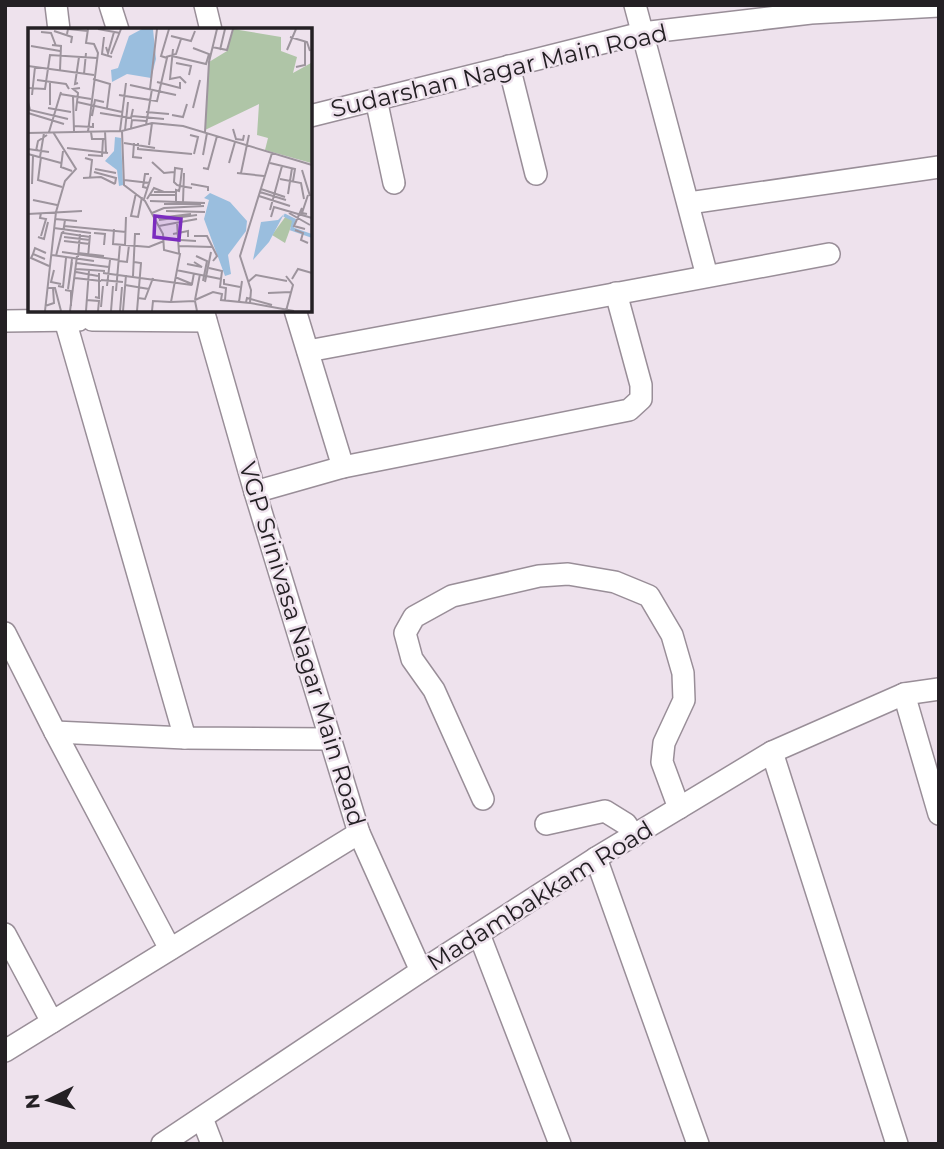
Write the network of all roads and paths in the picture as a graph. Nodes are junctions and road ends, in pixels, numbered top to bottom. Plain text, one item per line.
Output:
1 (57, 5) edge
2 (110, 5) edge
3 (205, 5) edge
4 (635, 5) edge
5 (939, 6) edge
6 (811, 9) edge
7 (59, 28) edge
8 (117, 28) edge
9 (211, 28) edge
10 (642, 33) junction
11 (509, 66) junction
12 (376, 99) junction
13 (312, 115) edge
14 (939, 167) edge
15 (536, 174) dead end
16 (394, 183) dead end
17 (689, 203) junction
18 (828, 254) dead end
19 (707, 276) junction
20 (616, 293) junction
21 (296, 312) edge
22 (91, 315) edge
23 (205, 315) edge
24 (65, 320) junction
25 (5, 321) edge
26 (308, 351) junction
27 (343, 467) junction
28 (255, 492) junction
29 (5, 633) edge
30 (939, 689) edge
31 (904, 694) junction
32 (55, 732) junction
33 (185, 738) junction
34 (329, 739) junction
35 (772, 752) junction
36 (483, 799) dead end
37 (679, 808) junction
38 (939, 814) edge
39 (546, 824) dead end
40 (359, 832) junction
41 (634, 836) junction
42 (596, 859) junction
43 (5, 934) edge
44 (479, 934) junction
45 (170, 949) junction
46 (421, 971) junction
47 (52, 1022) junction
48 (5, 1051) edge
49 (202, 1118) junction
50 (162, 1144) edge
51 (212, 1144) edge
52 (560, 1144) edge
53 (698, 1144) edge
54 (897, 1144) edge

1 - 7 street
2 - 8 street
3 - 9 street
4 - 10 street
5 - 6 street, Sudarshan Nagar Main Road
6 - 10 street, Sudarshan Nagar Main Road
10 - 11 street, Sudarshan Nagar Main Road
10 - 17 street
11 - 12 street, Sudarshan Nagar Main Road
11 - 15 street
12 - 13 street, Sudarshan Nagar Main Road
12 - 16 street
14 - 17 street
17 - 19 street
18 - 19 street
19 - 20 street
20 - 26 street
20 - 27 street
21 - 26 street
22 - 23 street
22 - 24 street
23 - 28 street, VGP Srinivasa Nagar Main Road
24 - 25 street
24 - 33 street
26 - 27 street
27 - 28 street
28 - 34 street, VGP Srinivasa Nagar Main Road
29 - 32 street
30 - 31 street, Madambakkam Road
31 - 35 street, Madambakkam Road
31 - 38 street
32 - 33 street
32 - 45 street
33 - 34 street
34 - 40 street, VGP Srinivasa Nagar Main Road
35 - 37 street, Madambakkam Road
35 - 54 street
36 - 37 street
37 - 41 street, Madambakkam Road
39 - 41 street
40 - 45 street
40 - 46 street, VGP Srinivasa Nagar Main Road
41 - 42 street, Madambakkam Road
42 - 44 street, Madambakkam Road
42 - 53 street
43 - 47 street
44 - 46 street, Madambakkam Road
44 - 52 street
45 - 47 street
46 - 49 street, Madambakkam Road
47 - 48 street
49 - 50 street, Madambakkam Road
49 - 51 street

